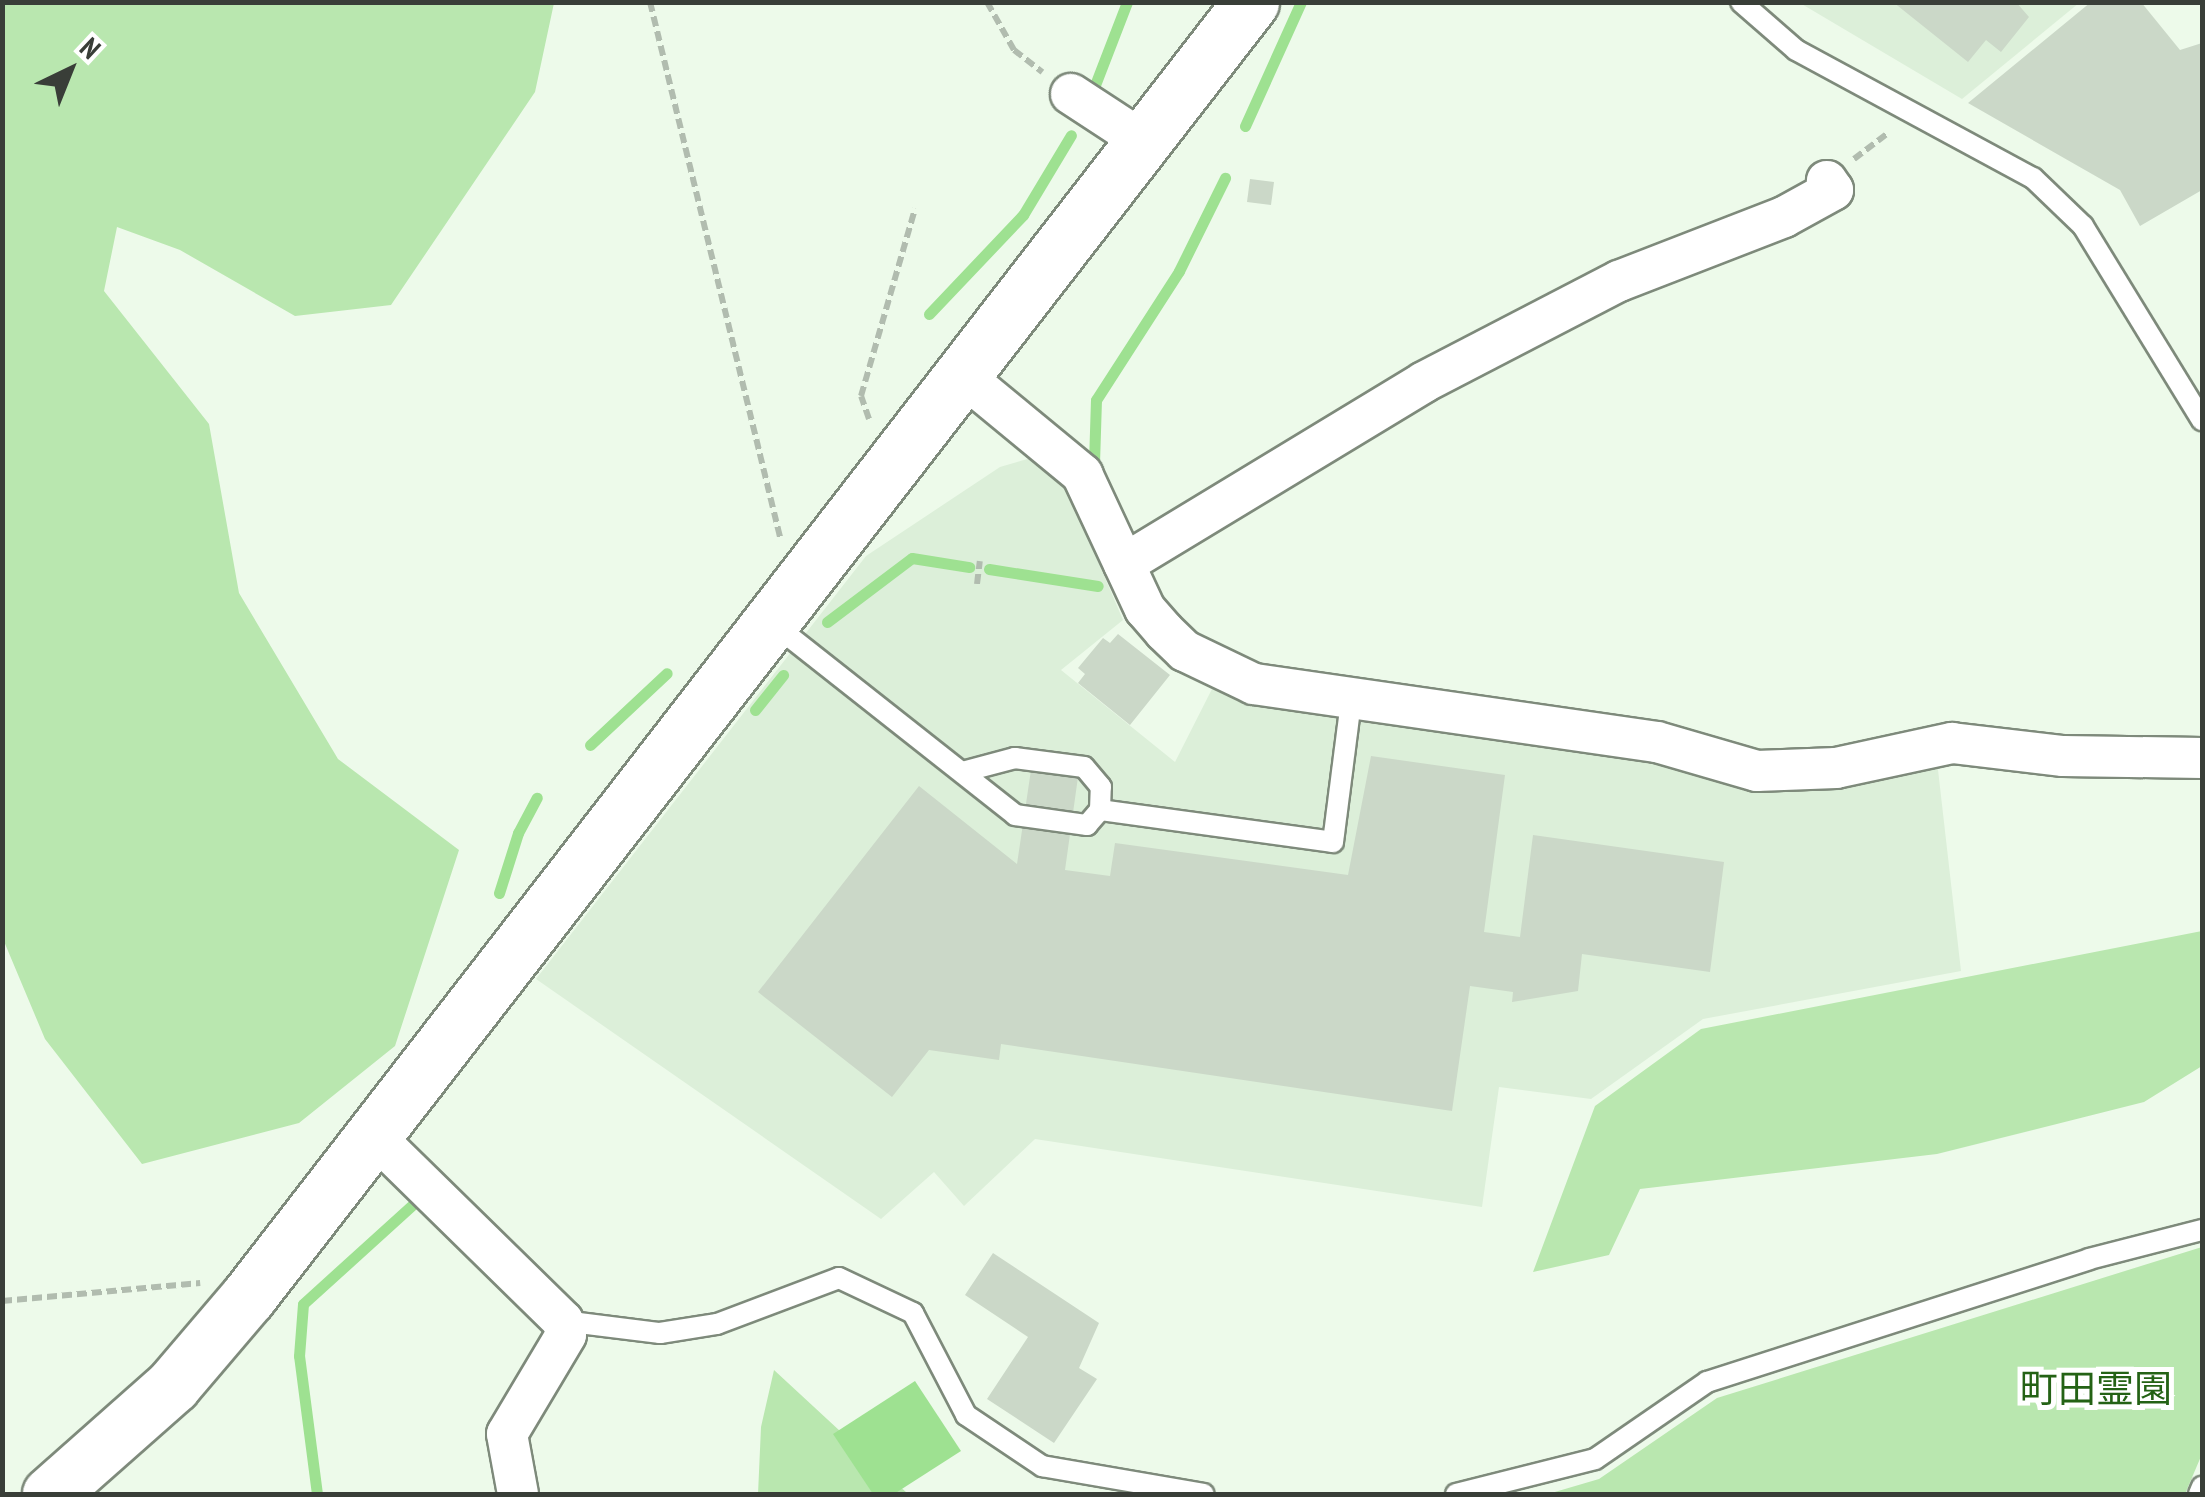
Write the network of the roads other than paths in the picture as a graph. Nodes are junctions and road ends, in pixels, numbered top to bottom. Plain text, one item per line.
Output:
1 (1251, 2) edge
2 (1741, 2) edge
3 (1071, 94) road end
4 (1143, 141) junction
5 (1827, 181) road end
6 (962, 375) junction
7 (2202, 420) edge
8 (1124, 564) junction
9 (785, 603) junction
10 (1351, 701) junction
11 (2202, 758) edge
12 (962, 772) junction
13 (1100, 810) junction
14 (373, 1135) junction
15 (2202, 1230) edge
16 (563, 1321) junction
17 (2202, 1487) edge
18 (50, 1494) edge
19 (518, 1494) edge
20 (1204, 1494) edge
21 (1456, 1494) edge
22 (2200, 1494) edge

1 - 4 street
2 - 7 lane
3 - 4 street
4 - 6 street
5 - 8 street
6 - 8 street
6 - 9 street
8 - 10 street
9 - 12 lane
9 - 14 street
10 - 11 street
10 - 13 lane
12 - 13 lane
12 - 13 lane
14 - 16 street
14 - 18 street
15 - 21 lane
16 - 19 street
16 - 20 lane
17 - 22 lane

